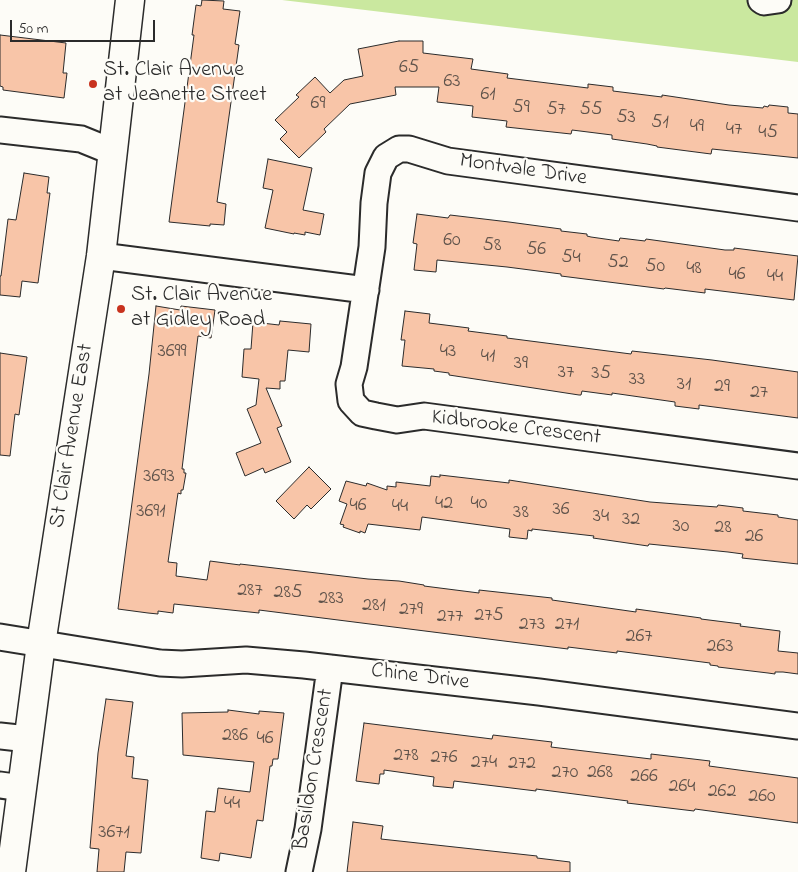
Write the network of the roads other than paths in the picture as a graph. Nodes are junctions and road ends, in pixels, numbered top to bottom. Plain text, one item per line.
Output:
1 (130, 0) edge
2 (761, 0) edge
3 (778, 0) edge
4 (0, 130) edge
5 (113, 152) junction
6 (798, 208) edge
7 (101, 256) junction
8 (366, 290) junction
9 (798, 466) edge
10 (0, 637) edge
11 (41, 644) junction
12 (330, 668) junction
13 (798, 726) edge
14 (0, 736) edge
15 (28, 739) junction
16 (11, 786) edge
17 (11, 872) edge
18 (299, 872) edge

1 - 5 main road, St Clair Avenue East
2 - 3 street
4 - 5 street
5 - 7 main road, St Clair Avenue East
6 - 8 street, Montvale Drive
7 - 8 street
7 - 11 main road, St Clair Avenue East
8 - 9 street, Kidbrooke Crescent
10 - 11 street, Chine Drive
11 - 12 street, Chine Drive
11 - 15 main road, St Clair Avenue East
12 - 13 street, Chine Drive
12 - 18 street, Basildon Crescent
14 - 15 street
15 - 16 main road, St Clair Avenue East
16 - 17 main road, St Clair Avenue East

